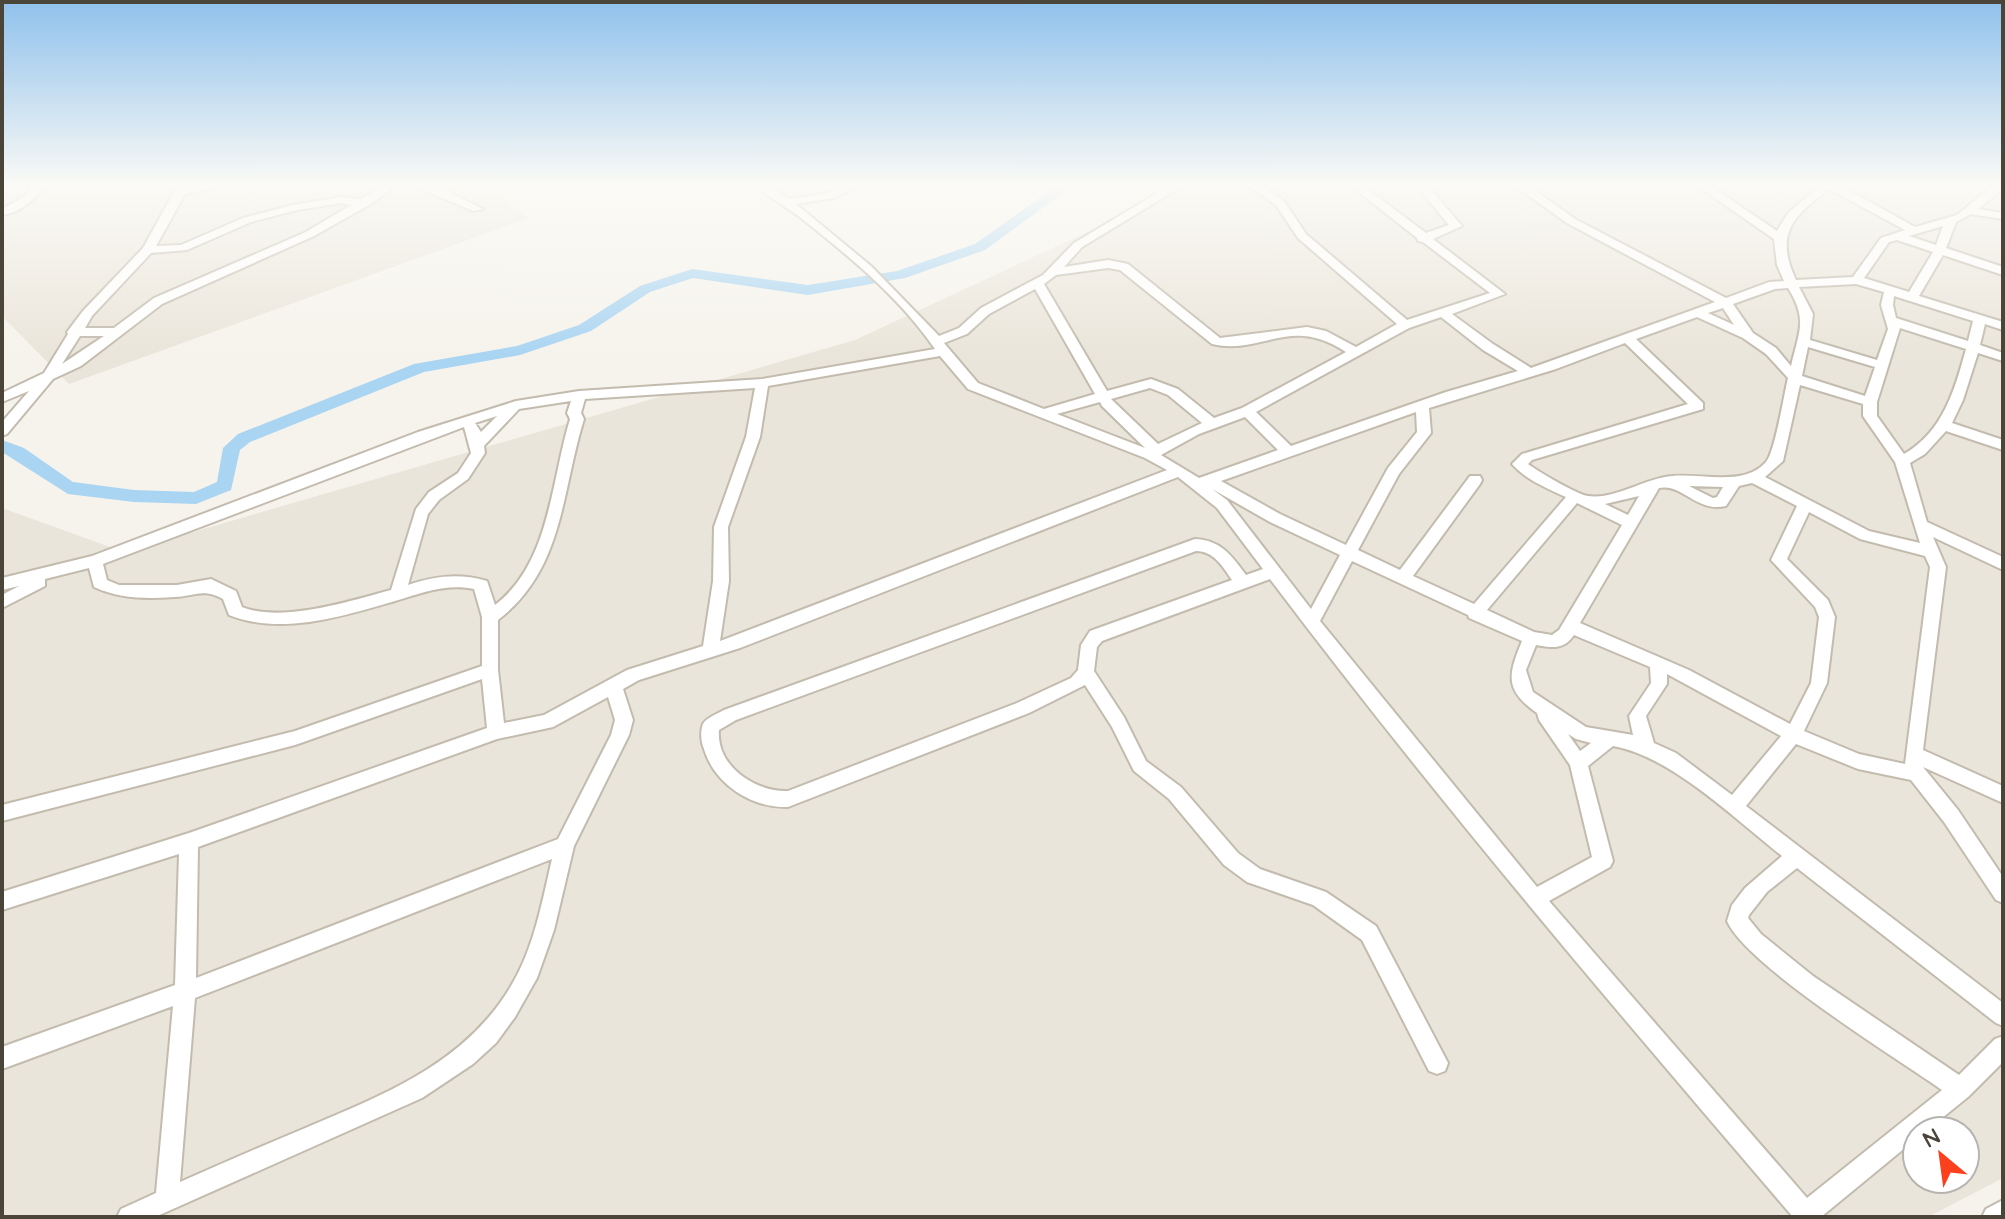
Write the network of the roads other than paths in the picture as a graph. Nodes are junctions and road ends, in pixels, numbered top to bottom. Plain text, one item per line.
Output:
1 (153, 242) edge
2 (197, 242) edge
3 (292, 242) edge
4 (833, 242) edge
5 (1083, 242) edge
6 (1309, 242) edge
7 (1426, 242) edge
8 (1610, 242) edge
9 (1777, 242) edge
10 (1884, 242) edge
11 (1914, 242) edge
12 (1942, 242) edge
13 (148, 250) junction
14 (1939, 251) junction
15 (2003, 271) edge
16 (1054, 272) junction
17 (1857, 280) junction
18 (1791, 282) junction
19 (1038, 284) junction
20 (1891, 289) junction
21 (1913, 295) junction
22 (1726, 303) junction
23 (1698, 313) junction
24 (1445, 314) junction
25 (1980, 319) junction
26 (1892, 321) junction
27 (1405, 325) junction
28 (2003, 326) edge
29 (73, 332) junction
30 (113, 332) junction
31 (1748, 336) junction
32 (1626, 337) junction
33 (1804, 342) junction
34 (940, 346) junction
35 (1972, 347) junction
36 (1355, 352) junction
37 (2003, 357) edge
38 (1881, 365) junction
39 (1529, 372) junction
40 (45, 379) junction
41 (1796, 379) junction
42 (762, 383) junction
43 (579, 395) junction
44 (1103, 395) junction
45 (2, 398) edge
46 (1870, 402) junction
47 (516, 405) junction
48 (1422, 407) junction
49 (1247, 411) junction
50 (1041, 414) junction
51 (467, 421) junction
52 (1212, 424) junction
53 (1944, 425) junction
54 (2, 431) edge
55 (477, 444) junction
56 (2003, 445) edge
57 (1153, 453) junction
58 (1289, 453) junction
59 (1902, 461) junction
60 (1180, 471) junction
61 (1751, 476) junction
62 (1475, 480) dead end
63 (1204, 482) junction
64 (1653, 485) junction
65 (1582, 498) junction
66 (1805, 504) junction
67 (1628, 522) junction
68 (1920, 525) junction
69 (1933, 552) junction
70 (1352, 553) junction
71 (95, 561) junction
72 (2003, 564) edge
73 (1274, 571) junction
74 (54, 573) junction
75 (1404, 576) junction
76 (1243, 583) junction
77 (2, 584) edge
78 (398, 592) junction
79 (2, 602) edge
80 (1475, 614) junction
81 (490, 617) junction
82 (1312, 621) junction
83 (1570, 626) junction
84 (1531, 638) junction
85 (710, 652) junction
86 (1658, 664) junction
87 (490, 670) junction
88 (1086, 672) junction
89 (613, 685) junction
90 (1539, 706) junction
91 (496, 732) junction
92 (1795, 732) junction
93 (1612, 738) junction
94 (1647, 747) junction
95 (1578, 763) junction
96 (1915, 764) junction
97 (2003, 795) edge
98 (1734, 807) junction
99 (2, 813) edge
100 (189, 842) junction
101 (565, 845) junction
102 (1796, 857) junction
103 (2003, 894) edge
104 (1534, 899) junction
105 (2, 902) edge
106 (185, 992) junction
107 (2003, 1016) edge
108 (2003, 1047) edge
109 (2, 1058) edge
110 (1437, 1063) dead end
111 (1960, 1089) junction
112 (167, 1199) junction
113 (2003, 1212) edge
114 (1807, 1215) edge
115 (129, 1217) edge
116 (1994, 1217) edge

1 - 13 street
2 - 13 street
3 - 30 street
4 - 34 street
5 - 16 street
6 - 27 street
7 - 24 street
8 - 22 street
9 - 18 street
10 - 17 street
11 - 14 street
12 - 14 street
13 - 29 street
14 - 15 street
14 - 21 street
16 - 19 street
16 - 36 street
17 - 18 street
17 - 20 street
18 - 22 street
18 - 33 street
19 - 34 street
19 - 44 street
20 - 21 street
20 - 26 street
21 - 25 street
22 - 23 street
22 - 31 street
23 - 31 street
23 - 32 street
24 - 27 street
24 - 39 street
25 - 28 street
25 - 35 street
26 - 35 street
26 - 38 street
27 - 36 street
29 - 30 street
29 - 40 street
30 - 40 street
31 - 41 street
32 - 39 street
32 - 65 street
33 - 38 street
33 - 41 street
34 - 42 street
34 - 50 street
35 - 37 street
35 - 53 street
36 - 49 street
38 - 46 street
39 - 48 street
40 - 45 street
40 - 54 street
41 - 46 street
41 - 61 street
42 - 43 street
42 - 85 street
43 - 47 street
43 - 81 street
44 - 50 street
44 - 52 street
44 - 57 street
46 - 59 street
47 - 51 street
47 - 55 street
48 - 58 street
48 - 70 street
49 - 52 street
49 - 58 street
50 - 57 street
51 - 55 street
51 - 71 street
52 - 57 street
53 - 56 street
53 - 59 street
55 - 78 street
57 - 60 street
58 - 63 street
59 - 68 street
60 - 63 street
60 - 85 street
61 - 64 street
61 - 66 street
62 - 75 street
63 - 70 street
63 - 73 street
64 - 65 street
64 - 67 street
65 - 67 street
65 - 80 street
66 - 69 street
66 - 92 street
67 - 83 street
68 - 69 street
68 - 72 street
69 - 96 street
70 - 75 street
70 - 82 street
71 - 74 street
71 - 78 street
73 - 76 street
73 - 82 street
74 - 77 street
74 - 79 street
75 - 80 street
76 - 88 street
76 - 88 street
78 - 81 street
80 - 84 street
81 - 87 street
82 - 104 street
83 - 84 street
83 - 86 street
84 - 90 street
85 - 89 street
86 - 92 street
86 - 94 street
87 - 91 street
87 - 99 street
88 - 110 street
89 - 91 street
89 - 101 street
90 - 93 street
90 - 95 street
91 - 100 street
92 - 96 street
92 - 98 street
93 - 94 street
93 - 95 street
94 - 98 street
95 - 104 street
96 - 97 street
96 - 103 street
98 - 102 street
100 - 105 street
100 - 106 street
101 - 106 street
101 - 112 street
102 - 107 street
102 - 111 street
104 - 114 street
106 - 109 street
106 - 112 street
108 - 111 street
111 - 114 street
112 - 115 street
113 - 116 street

